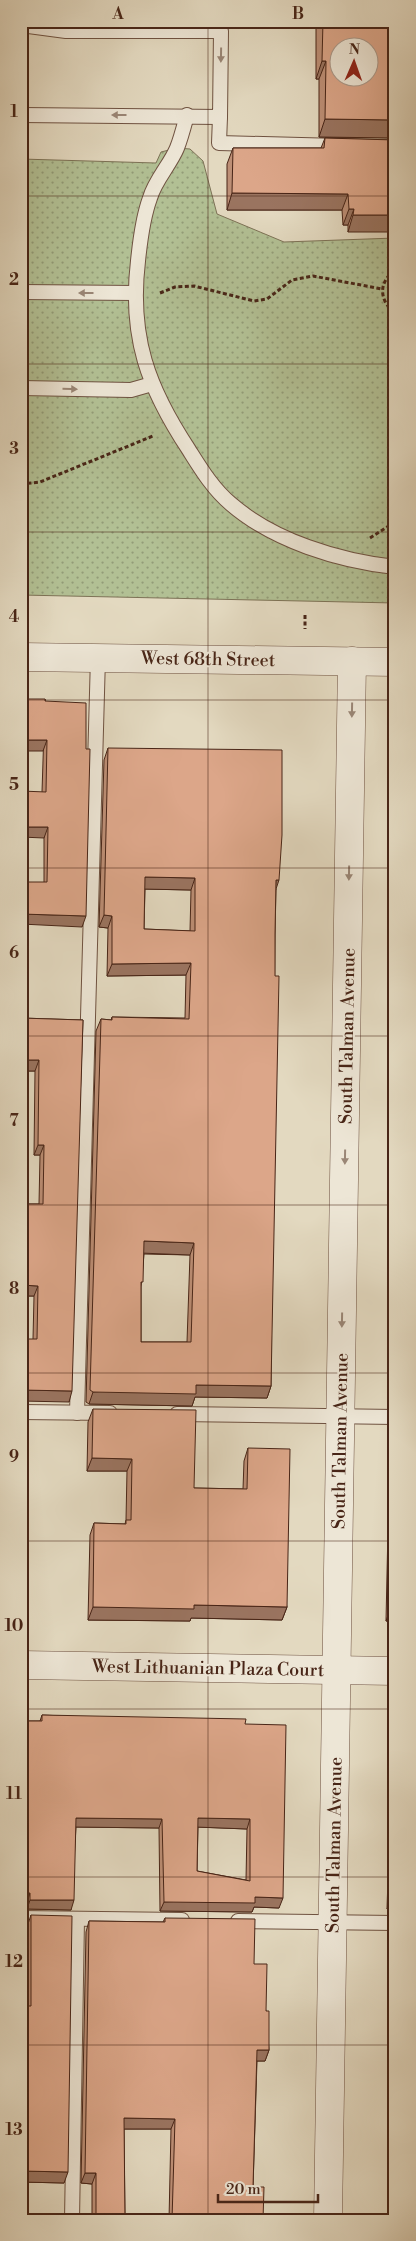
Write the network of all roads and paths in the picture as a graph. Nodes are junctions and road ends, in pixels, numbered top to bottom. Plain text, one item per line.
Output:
1 (21, 25) edge
2 (21, 114) edge
3 (188, 116) junction
4 (220, 117) junction
5 (356, 146) edge
6 (395, 271) edge
7 (382, 289) junction
8 (21, 292) edge
9 (135, 299) junction
10 (395, 312) edge
11 (152, 384) junction
12 (21, 388) edge
13 (174, 427) junction
14 (21, 484) edge
15 (395, 567) edge
16 (305, 615) dead end
17 (305, 634) dead end
18 (21, 656) edge
19 (98, 657) junction
20 (352, 661) junction
21 (395, 662) edge
22 (21, 1412) edge
23 (76, 1413) junction
24 (126, 1413) edge
25 (165, 1414) edge
26 (341, 1416) junction
27 (395, 1417) edge
28 (21, 1665) edge
29 (337, 1670) junction
30 (395, 1671) edge
31 (21, 1918) edge
32 (77, 1919) junction
33 (195, 1920) edge
34 (224, 1921) edge
35 (333, 1922) junction
36 (395, 1923) edge
37 (72, 2220) edge
38 (328, 2220) edge

1 -> 4 lane
3 -> 2 lane
3 - 4 lane
3 - 9 lane
4 - 5 lane
6 - 7 path
7 - 9 path
7 - 10 path
9 -> 8 lane
9 - 11 lane
12 -> 11 lane
11 - 13 lane
13 - 14 path
13 - 15 lane
16 - 17 path
18 - 19 street, West 68th Street
19 - 20 street, West 68th Street
19 - 23 lane
20 - 21 street, West 68th Street
20 -> 26 street, South Talman Avenue
22 - 23 lane
23 - 24 lane
25 - 26 lane
26 - 27 lane
26 - 29 street, South Talman Avenue
28 - 29 street, West Lithuanian Plaza Court
29 - 30 street, West Lithuanian Plaza Court
29 - 35 street, South Talman Avenue
31 - 32 lane
32 - 33 lane
32 - 37 lane
34 - 35 lane
35 - 36 lane
35 - 38 street, South Talman Avenue

